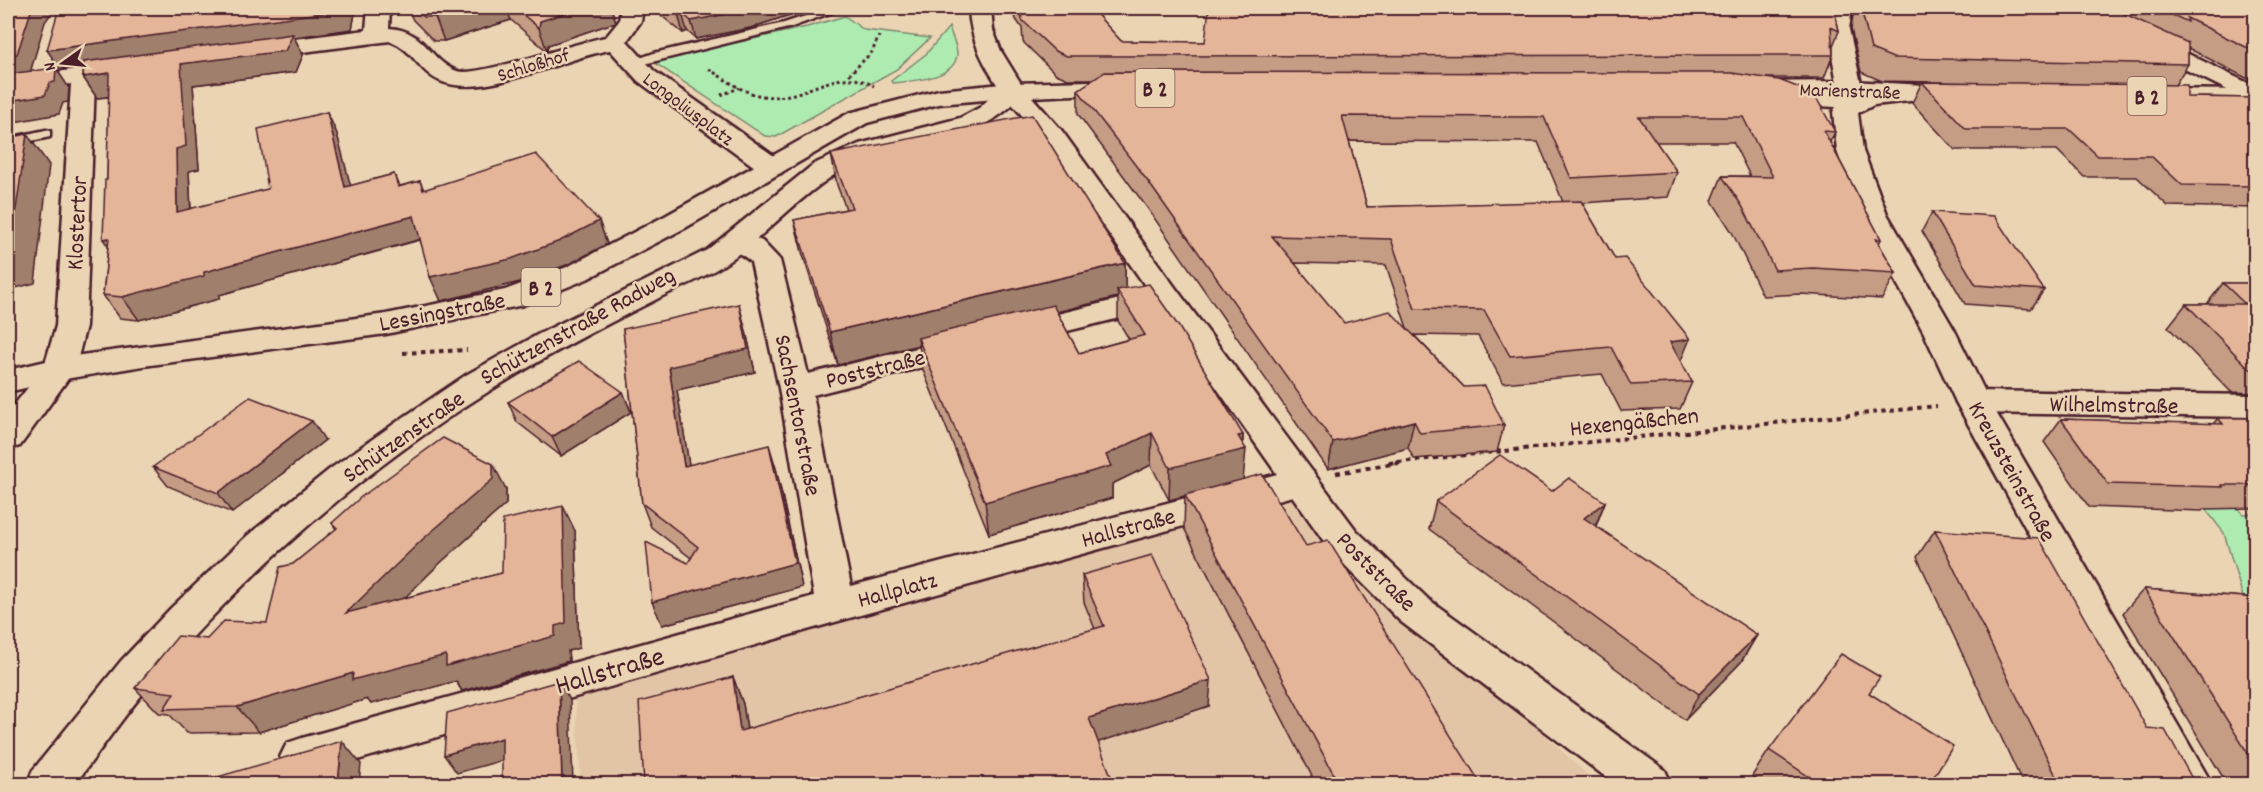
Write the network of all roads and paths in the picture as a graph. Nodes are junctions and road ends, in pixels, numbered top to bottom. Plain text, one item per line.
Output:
1 (612, 8) edge
2 (839, 8) edge
3 (980, 8) edge
4 (1841, 8) edge
5 (2078, 8) edge
6 (631, 14) edge
7 (384, 19) edge
8 (879, 36) dead end
9 (614, 42) junction
10 (682, 49) junction
11 (236, 54) edge
12 (632, 63) junction
13 (154, 65) edge
14 (83, 75) junction
15 (848, 75) junction
16 (866, 80) dead end
17 (8, 86) edge
18 (1152, 88) edge
19 (1013, 90) junction
20 (1733, 90) joint
21 (1856, 94) junction
22 (1986, 94) edge
23 (2113, 95) edge
24 (2254, 98) edge
25 (1787, 99) junction
26 (46, 134) dead end
27 (8, 142) edge
28 (1850, 151) junction
29 (772, 167) junction
30 (738, 241) junction
31 (1166, 297) junction
32 (59, 369) junction
33 (8, 381) edge
34 (795, 388) junction
35 (1973, 402) junction
36 (2256, 406) edge
37 (8, 437) edge
38 (1300, 481) junction
39 (1059, 546) joint
40 (835, 606) junction
41 (735, 633) joint
42 (263, 768) edge
43 (49, 784) edge
44 (1649, 784) edge
45 (2190, 784) edge

1 - 6 street
2 - 10 lane
3 - 19 street, Poststraße
4 - 21 street
5 - 24 street
6 - 9 street
7 - 9 street, Schloßhof
7 - 11 street
8 - 15 path
9 - 12 street, Longoliusplatz
10 - 12 lane
10 - 15 path
12 - 29 street, Longoliusplatz
13 - 14 street
14 - 17 street
14 - 32 street, Klostertor
15 - 16 path
18 - 19 street, B 2
19 - 29 street, Lessingstraße / B 2
19 - 30 street, Schützenstraße
19 - 31 street, Poststraße
20 - 21 street, Marienstraße
20 - 25 street, Kreuzsteinstraße
21 - 22 street, Marienstraße
21 - 25 street
21 - 28 street, Kreuzsteinstraße
23 - 24 street, B 2
25 - 28 street, Kreuzsteinstraße
26 - 27 lane
28 - 35 street, Kreuzsteinstraße
29 - 32 street, Lessingstraße / B 2
30 - 34 street, Sachsentorstraße
30 - 43 street, Schützenstraße
31 - 34 street, Poststraße
31 - 38 street, Poststraße
32 - 33 street, Lessingstraße / B 2
32 - 37 street
34 - 40 street, Sachsentorstraße
35 - 36 street, Wilhelmstraße
35 - 38 path, Hexengäßchen
35 - 45 street, Kreuzsteinstraße
38 - 39 street, Hallstraße
38 - 44 street, Poststraße
39 - 40 street, Hallplatz
40 - 41 street, Hallplatz
41 - 42 street, Hallstraße

